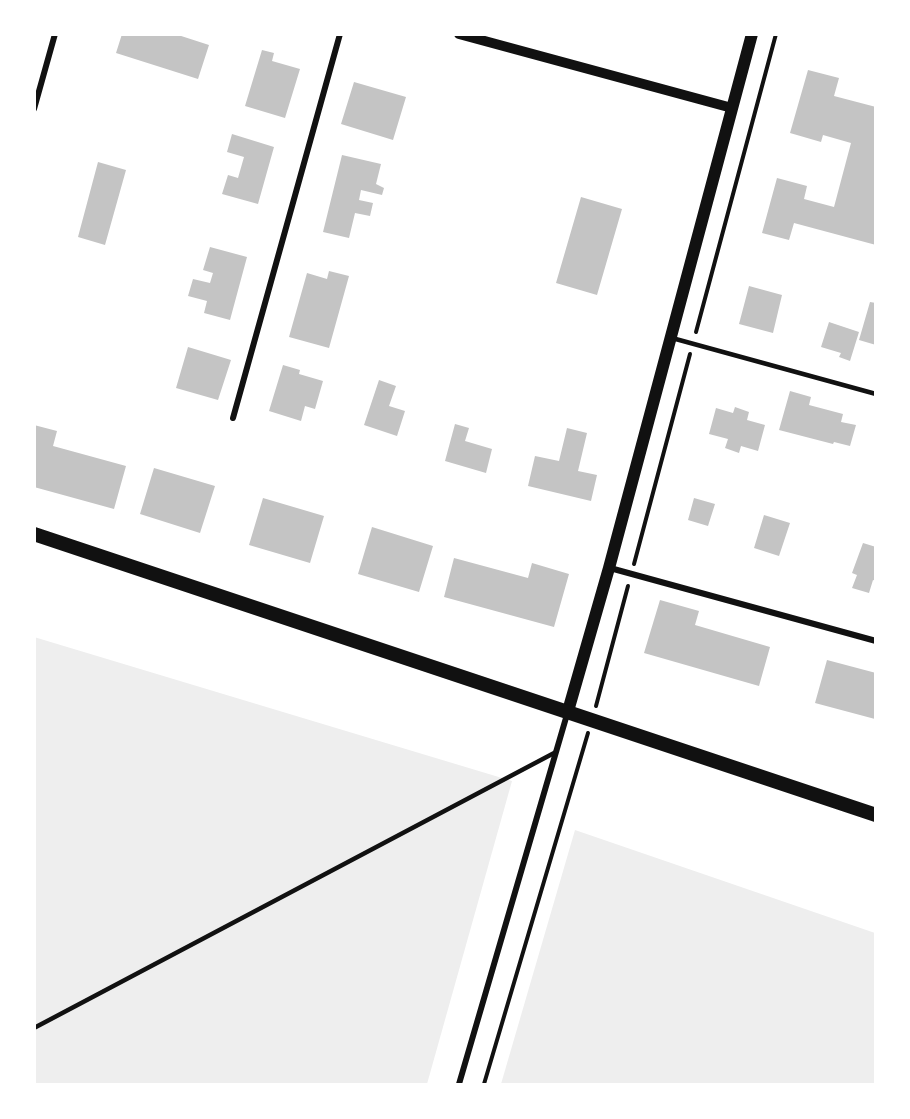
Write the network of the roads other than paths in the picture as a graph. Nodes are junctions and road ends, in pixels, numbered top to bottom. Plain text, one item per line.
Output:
1 (55, 34) edge
2 (340, 34) edge
3 (459, 34) edge
4 (752, 34) edge
5 (732, 108) junction
6 (34, 109) edge
7 (670, 337) junction
8 (876, 394) edge
9 (233, 418) dead end
10 (34, 534) edge
11 (609, 568) junction
12 (876, 641) edge
13 (568, 711) junction
14 (556, 752) junction
15 (876, 814) edge
16 (34, 1029) edge
17 (459, 1084) edge

1 - 6 street
2 - 9 street
3 - 5 street
4 - 5 main road
5 - 7 main road
7 - 8 lane
7 - 11 main road
10 - 13 main road
11 - 12 street
11 - 13 main road
13 - 14 street
13 - 15 main road
14 - 16 lane
14 - 17 street

